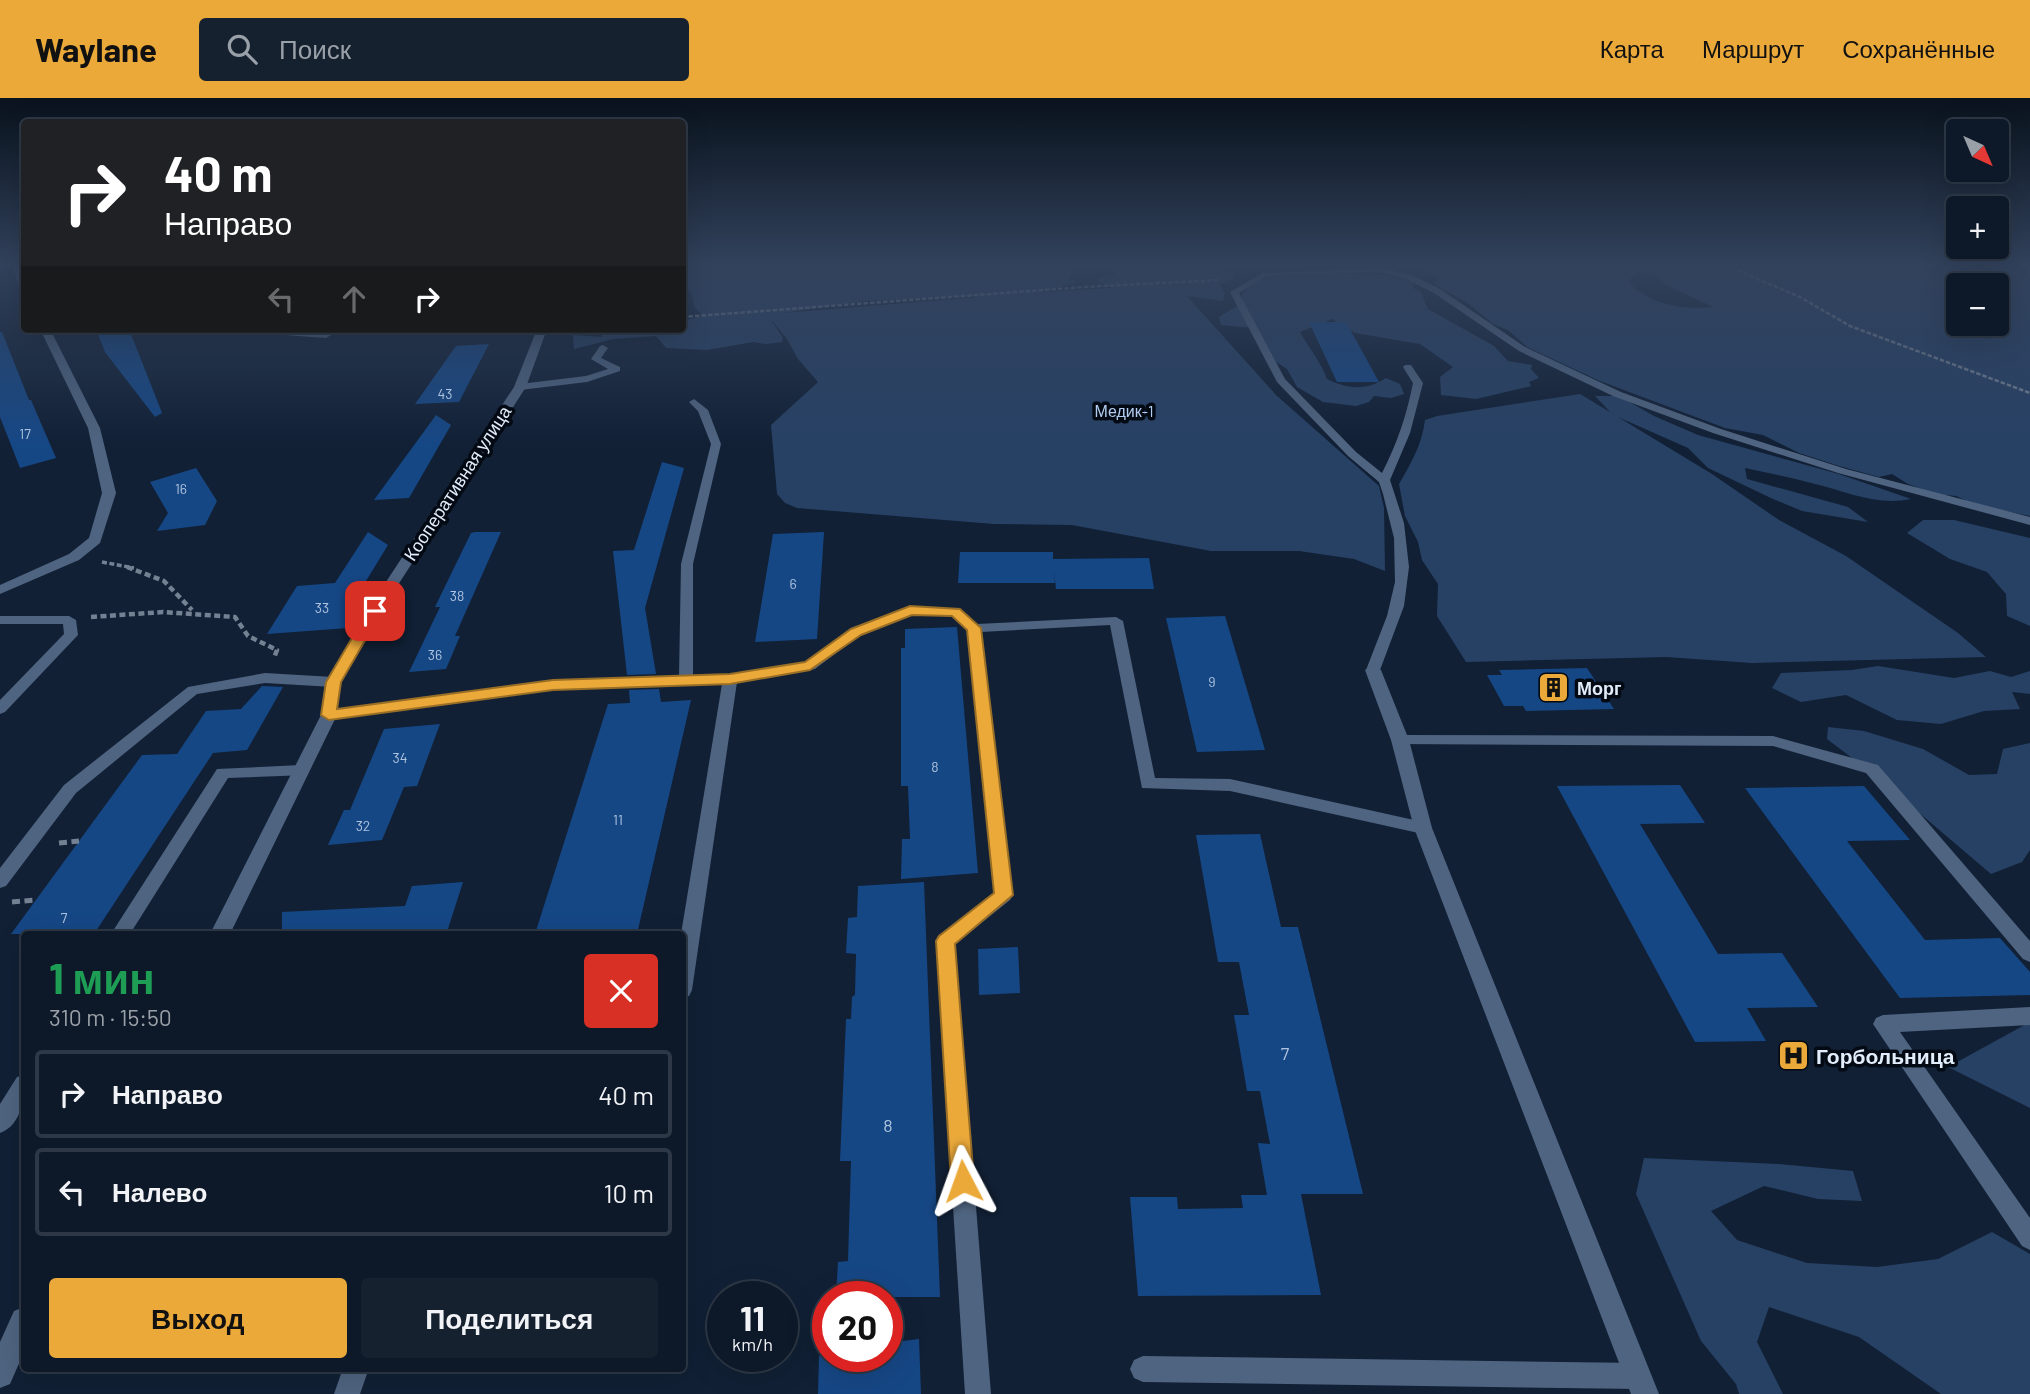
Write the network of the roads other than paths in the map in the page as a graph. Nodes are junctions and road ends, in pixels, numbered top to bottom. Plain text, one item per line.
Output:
1 (1251, 323) edge
2 (1485, 323) edge
3 (47, 333) edge
4 (299, 333) edge
5 (540, 333) edge
6 (326, 335) dead end
7 (603, 348) dead end
8 (1408, 367) dead end
9 (520, 387) junction
10 (694, 402) dead end
11 (1384, 480) junction
12 (2030, 521) edge
13 (2, 587) edge
14 (0, 620) edge
15 (974, 628) junction
16 (1373, 670) joint
17 (730, 679) junction
18 (686, 680) junction
19 (333, 682) junction
20 (0, 709) edge
21 (329, 715) junction
22 (1400, 740) junction
23 (301, 771) junction
24 (1423, 828) junction
25 (0, 881) edge
26 (122, 931) edge
27 (221, 931) edge
28 (2030, 954) edge
29 (686, 964) edge
30 (2030, 1016) edge
31 (21, 1089) edge
32 (0, 1123) edge
33 (2030, 1238) edge
34 (21, 1328) edge
35 (1143, 1369) dead end
36 (354, 1372) edge
37 (0, 1374) edge
38 (1641, 1385) edge
39 (346, 1394) edge
40 (978, 1394) edge

1 - 11 lane
2 - 12 lane
3 - 13 street
4 - 6 lane
5 - 9 street, Кооперативная улица
7 - 9 lane
8 - 11 lane
9 - 19 street, Кооперативная улица
10 - 18 lane
11 - 16 lane
14 - 20 lane
15 - 17 lane
15 - 24 lane
15 - 40 lane
16 - 22 street
17 - 18 lane
17 - 29 lane
18 - 21 lane
19 - 21 street, Кооперативная улица
19 - 25 lane
21 - 23 street, Кооперативная улица
22 - 24 street
22 - 28 lane
23 - 26 lane
23 - 27 street, Кооперативная улица
24 - 38 street
30 - 33 lane
31 - 32 lane
34 - 37 street
35 - 38 lane
36 - 39 lane

